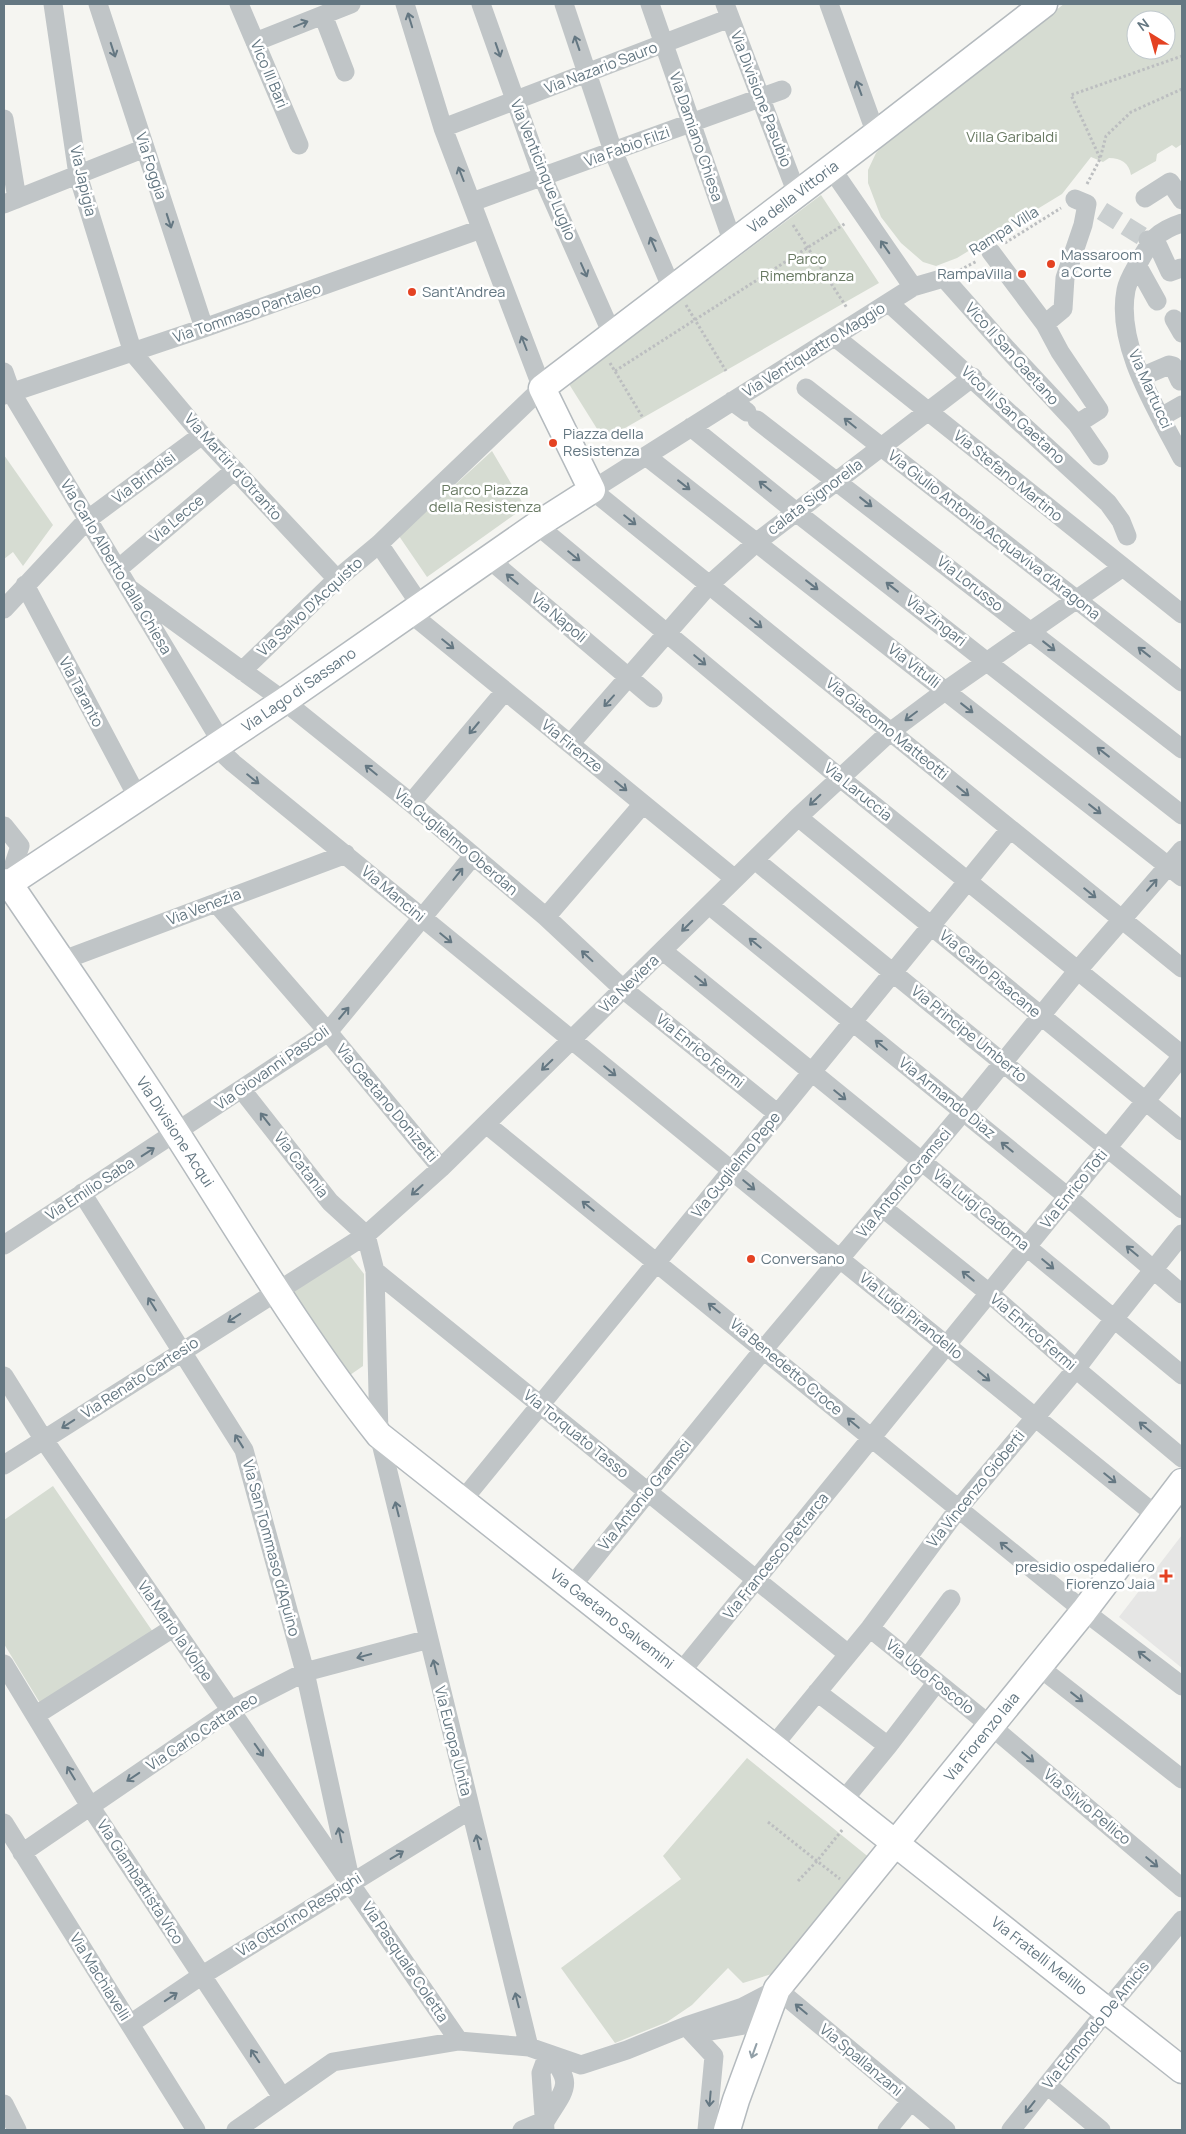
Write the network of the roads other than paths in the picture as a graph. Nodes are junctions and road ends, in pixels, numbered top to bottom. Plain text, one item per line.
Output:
1 (53, 4) edge
2 (98, 4) edge
3 (239, 4) edge
4 (352, 4) edge
5 (406, 4) edge
6 (481, 4) edge
7 (564, 4) edge
8 (650, 4) edge
9 (829, 4) edge
10 (1044, 4) edge
11 (727, 11) edge
12 (324, 15) junction
13 (255, 42) junction
14 (663, 44) junction
15 (345, 72) dead end
16 (587, 73) junction
17 (782, 90) dead end
18 (760, 98) junction
19 (515, 100) junction
20 (4, 119) edge
21 (690, 124) junction
22 (443, 128) junction
23 (876, 134) junction
24 (299, 145) dead end
25 (145, 148) junction
26 (614, 151) junction
27 (831, 168) junction
28 (78, 175) junction
29 (543, 178) junction
30 (1145, 198) dead end
31 (789, 200) junction
32 (1182, 200) edge
33 (10, 202) edge
34 (472, 202) junction
35 (1088, 205) road end
36 (1182, 223) edge
37 (481, 230) junction
38 (1149, 240) junction
39 (733, 243) junction
40 (991, 252) road end
41 (1137, 265) junction
42 (1181, 268) edge
43 (913, 287) junction
44 (672, 289) junction
45 (1157, 301) dead end
46 (889, 302) junction
47 (1045, 324) junction
48 (204, 328) junction
49 (835, 337) junction
50 (606, 339) junction
51 (133, 353) junction
52 (4, 372) edge
53 (1141, 377) junction
54 (973, 378) junction
55 (795, 379) junction
56 (1182, 380) edge
57 (7, 393) edge
58 (545, 395) junction
59 (1182, 406) edge
60 (746, 411) junction
61 (927, 411) junction
62 (1161, 417) junction
63 (1077, 424) junction
64 (692, 427) junction
65 (202, 434) junction
66 (881, 447) junction
67 (646, 456) junction
68 (1098, 456) dead end
69 (1182, 458) edge
70 (235, 470) junction
71 (587, 481) junction
72 (838, 481) junction
73 (796, 512) junction
74 (86, 520) junction
75 (537, 525) junction
76 (1127, 536) dead end
77 (757, 542) junction
78 (378, 544) junction
79 (488, 558) junction
80 (1122, 567) junction
81 (118, 569) junction
82 (336, 579) junction
83 (25, 585) junction
84 (709, 585) junction
85 (130, 589) junction
86 (1078, 600) junction
87 (4, 608) edge
88 (415, 609) junction
89 (1182, 614) edge
90 (667, 632) junction
91 (1031, 632) junction
92 (988, 662) junction
93 (242, 671) junction
94 (629, 678) junction
95 (1182, 682) edge
96 (505, 691) junction
97 (945, 691) junction
98 (653, 698) dead end
99 (284, 701) junction
100 (890, 732) junction
101 (570, 744) junction
102 (219, 745) junction
103 (1182, 749) edge
104 (839, 777) junction
105 (138, 798) junction
106 (411, 803) junction
107 (643, 804) junction
108 (1182, 815) edge
109 (798, 817) junction
110 (4, 826) edge
111 (1010, 829) junction
112 (1182, 850) edge
113 (346, 854) junction
114 (473, 856) junction
115 (755, 860) junction
116 (1175, 872) edge
117 (735, 879) junction
118 (967, 881) junction
119 (5, 883) edge
120 (216, 903) junction
121 (709, 905) junction
122 (546, 917) junction
123 (422, 919) junction
124 (1122, 919) junction
125 (931, 926) junction
126 (663, 951) junction
127 (61, 961) junction
128 (1182, 968) edge
129 (1078, 970) junction
130 (893, 972) junction
131 (623, 989) junction
132 (1041, 1017) junction
133 (852, 1022) junction
134 (328, 1032) junction
135 (572, 1040) junction
136 (1182, 1056) edge
137 (1003, 1062) junction
138 (812, 1072) junction
139 (242, 1090) junction
140 (1147, 1100) junction
141 (964, 1112) junction
142 (778, 1114) junction
143 (486, 1124) junction
144 (1182, 1130) edge
145 (177, 1133) junction
146 (1109, 1147) junction
147 (922, 1162) junction
148 (441, 1168) junction
149 (732, 1170) junction
150 (82, 1194) junction
151 (1068, 1197) junction
152 (883, 1208) junction
153 (1182, 1209) edge
154 (1182, 1234) edge
155 (366, 1235) junction
156 (4, 1244) edge
157 (1027, 1247) junction
158 (840, 1259) junction
159 (657, 1262) junction
160 (1154, 1269) junction
161 (375, 1271) junction
162 (275, 1292) junction
163 (989, 1293) junction
164 (1182, 1294) edge
165 (1114, 1318) junction
166 (947, 1345) junction
167 (764, 1349) junction
168 (182, 1351) junction
169 (1076, 1369) junction
170 (1182, 1375) edge
171 (4, 1376) edge
172 (338, 1384) joint
173 (541, 1405) junction
174 (1034, 1417) junction
175 (379, 1435) junction
176 (871, 1438) junction
177 (44, 1440) junction
178 (1182, 1458) edge
179 (4, 1465) edge
180 (1182, 1482) edge
181 (648, 1492) junction
182 (462, 1501) junction
183 (958, 1508) junction
184 (1157, 1516) junction
185 (756, 1580) junction
186 (571, 1587) junction
187 (951, 1599) dead end
188 (1084, 1611) junction
189 (173, 1628) junction
190 (870, 1628) junction
191 (428, 1639) junction
192 (848, 1654) junction
193 (907, 1658) junction
194 (4, 1664) edge
195 (1039, 1667) junction
196 (304, 1672) junction
197 (680, 1673) junction
198 (937, 1682) junction
199 (1182, 1686) edge
200 (817, 1692) junction
201 (231, 1710) junction
202 (36, 1715) junction
203 (991, 1726) junction
204 (773, 1746) junction
205 (888, 1746) junction
206 (1182, 1779) edge
207 (90, 1806) junction
208 (849, 1807) junction
209 (470, 1810) junction
210 (4, 1823) edge
211 (895, 1844) junction
212 (22, 1854) junction
213 (351, 1883) junction
214 (1182, 1888) edge
215 (1182, 1920) edge
216 (201, 1976) junction
217 (777, 1989) junction
218 (1107, 2010) junction
219 (130, 2024) junction
220 (686, 2026) junction
221 (459, 2041) junction
222 (529, 2047) junction
223 (548, 2054) junction
224 (1182, 2070) edge
225 (1047, 2085) junction
226 (282, 2097) junction
227 (911, 2101) junction
228 (4, 2104) edge
229 (545, 2125) edge
230 (17, 2130) edge
231 (196, 2130) edge
232 (236, 2130) edge
233 (522, 2130) edge
234 (707, 2130) edge
235 (727, 2130) edge
236 (887, 2130) edge
237 (946, 2130) edge
238 (1011, 2130) edge
239 (1101, 2130) edge

1 - 28 street, Via Japigia
2 -> 25 street, Via Foggia
3 - 13 street, Vico III Bari
4 - 12 street
22 -> 5 street
6 -> 19 street, Via Venticinque Luglio
16 -> 7 street
8 - 14 street, Via Damiano Chiesa
23 -> 9 street
10 - 23 street, Via della Vittoria
11 - 14 street, Via Nazario Sauro
11 - 18 street, Via Divisione Pasubio
13 -> 12 street
12 - 15 street
13 - 24 street, Vico III Bari
14 - 16 street, Via Nazario Sauro
14 - 21 street, Via Damiano Chiesa
16 - 19 street, Via Nazario Sauro
16 - 26 street
17 - 18 street, Via Fabio Filzi
18 - 21 street, Via Fabio Filzi
18 - 31 street, Via Divisione Pasubio
19 - 22 street, Via Nazario Sauro
19 - 29 street, Via Venticinque Luglio
20 - 33 street
21 - 26 street, Via Fabio Filzi
21 - 39 street, Via Damiano Chiesa
34 -> 22 street
23 - 27 street, Via della Vittoria
25 - 28 street
25 -> 48 street, Via Foggia
26 - 29 street, Via Fabio Filzi
44 -> 26 street
27 - 31 street, Via della Vittoria
43 -> 27 street
28 - 33 street
28 - 51 street, Via Japigia
29 - 34 street, Via Fabio Filzi
29 -> 50 street, Via Venticinque Luglio
30 - 32 street
31 - 39 street, Via della Vittoria
34 - 37 street
35 - 47 street
36 - 38 street, Via Martucci
37 - 48 street, Via Tommaso Pantaleo
58 -> 37 street
38 - 41 street, Via Martucci
38 - 42 street
39 - 44 street, Via della Vittoria
40 - 47 street
41 - 45 street
41 - 53 street, Via Martucci
43 - 46 street, Via Ventiquattro Maggio
43 - 63 street, Vico II San Gaetano
44 - 50 street, Via della Vittoria
46 - 49 street, Via Ventiquattro Maggio
46 - 54 street, Vico III San Gaetano
47 - 63 street
48 - 51 street, Via Tommaso Pantaleo
49 - 55 street, Via Ventiquattro Maggio
49 - 61 street, Via Stefano Martino
50 - 58 street, Via della Vittoria
51 - 57 street, Via Tommaso Pantaleo
51 - 65 street, Via Martiri d'Otranto
52 - 57 street, Via Carlo Alberto dalla Chiesa
53 - 56 street
53 - 62 street, Via Martucci
54 - 61 street, calata Signorella
54 - 76 street, Vico III San Gaetano
55 - 60 street, Via Ventiquattro Maggio
66 -> 55 street, Via Giulio Antonio Acquaviva d'Aragona
57 - 74 street, Via Carlo Alberto dalla Chiesa
58 - 71 street
58 - 78 street, Via Salvo D'Acquisto
59 - 62 street
60 - 64 street, Via Ventiquattro Maggio
60 - 72 street, Via Lorusso
61 - 66 street, calata Signorella
61 - 80 street, Via Stefano Martino
62 - 69 street, Via Martucci
63 - 68 street, Vico II San Gaetano
64 - 67 street, Via Ventiquattro Maggio
73 -> 64 street, Via Zingari
65 - 70 street, Via Martiri d'Otranto
65 - 74 street, Via Brindisi
66 - 72 street, calata Signorella
66 - 86 street, Via Giulio Antonio Acquaviva d'Aragona
67 - 71 street, Via Ventiquattro Maggio
67 -> 77 street, Via Vitulli
70 - 81 street, Via Lecce
70 - 82 street, Via Martiri d'Otranto
71 - 75 street, Via Lago di Sassano
71 -> 84 street, Via Giacomo Matteotti
72 - 73 street, calata Signorella
72 -> 91 street, Via Lorusso
73 - 77 street, calata Signorella
92 -> 73 street, Via Zingari
74 - 81 street, Via Carlo Alberto dalla Chiesa
74 - 83 street, Via Brindisi
75 - 79 street, Via Lago di Sassano
75 -> 90 street, Via Laruccia
77 - 84 street, calata Signorella
77 -> 97 street, Via Vitulli
78 - 82 street, Via Salvo D'Acquisto
78 - 88 street, Via Firenze
79 - 88 street, Via Lago di Sassano
94 -> 79 street, Via Napoli
80 - 86 street, Via Neviera
80 - 89 street, Via Stefano Martino
81 - 85 street, Via Carlo Alberto dalla Chiesa
82 - 93 street, Via Salvo D'Acquisto
83 - 87 street, Via Brindisi
83 - 105 street, Via Taranto
84 - 90 street, calata Signorella
84 -> 100 street, Via Giacomo Matteotti
85 - 93 street, Via Guglielmo Oberdan
85 - 102 street, Via Carlo Alberto dalla Chiesa
86 - 91 street, Via Neviera
95 -> 86 street, Via Giulio Antonio Acquaviva d'Aragona
88 -> 96 street, Via Firenze
88 - 99 street, Via Lago di Sassano
90 - 94 street, calata Signorella
90 -> 104 street, Via Laruccia
91 - 92 street, Via Neviera
91 -> 103 street, Via Lorusso
92 - 97 street, Via Neviera
108 -> 92 street, Via Zingari
93 - 99 street, Via Guglielmo Oberdan
94 - 98 street, Via Napoli
94 -> 101 street, calata Signorella
96 - 101 street, Via Firenze
96 -> 106 street
97 -> 100 street, Via Neviera
97 -> 116 street, Via Vitulli
99 - 102 street, Via Lago di Sassano
106 -> 99 street, Via Guglielmo Oberdan
100 - 104 street, Via Neviera
100 -> 111 street, Via Giacomo Matteotti
101 -> 107 street, Via Firenze
102 - 105 street, Via Lago di Sassano
102 -> 113 street, Via Mancini
104 -> 109 street, Via Neviera
104 - 118 street, Via Laruccia
105 - 119 street, Via Lago di Sassano
106 - 114 street, Via Guglielmo Oberdan
107 - 117 street, Via Firenze
107 - 122 street
109 - 115 street, Via Neviera
109 - 125 street, Via Carlo Pisacane
110 - 119 street
111 - 118 street, Via Guglielmo Pepe
111 -> 124 street, Via Giacomo Matteotti
112 - 116 street, Via Antonio Gramsci
113 - 120 street, Via Venezia
113 - 123 street, Via Mancini
114 - 122 street, Via Guglielmo Oberdan
123 -> 114 street, Via Giovanni Pascoli
115 - 117 street, Via Neviera
115 - 130 street, Via Principe Umberto
124 -> 116 street, Via Antonio Gramsci
117 - 121 street, Via Neviera
118 - 125 street, Via Guglielmo Pepe
118 - 129 street, Via Laruccia
119 - 127 street, Via Divisione Acqui
120 - 127 street, Via Venezia
120 - 134 street, Via Gaetano Donizetti
121 -> 126 street, Via Neviera
133 -> 121 street, Via Armando Diaz
131 -> 122 street, Via Guglielmo Oberdan
134 -> 123 street, Via Giovanni Pascoli
123 -> 135 street, Via Mancini
124 - 128 street, Via Giacomo Matteotti
124 - 129 street, Via Antonio Gramsci
125 - 130 street, Via Guglielmo Pepe
125 - 132 street, Via Carlo Pisacane
126 - 131 street, Via Neviera
126 -> 138 street, Via Luigi Cadorna
127 - 145 street, Via Divisione Acqui
129 - 132 street, Via Antonio Gramsci
129 - 136 street, Via Laruccia
130 - 133 street, Via Guglielmo Pepe
130 - 137 street, Via Principe Umberto
131 - 135 street, Via Neviera
131 - 142 street, Via Enrico Fermi
132 - 137 street, Via Antonio Gramsci
132 - 140 street, Via Carlo Pisacane
133 - 138 street, Via Guglielmo Pepe
141 -> 133 street, Via Armando Diaz
134 - 139 street, Via Giovanni Pascoli
134 - 148 street, Via Gaetano Donizetti
135 -> 143 street, Via Neviera
135 -> 149 street, Via Luigi Pirandello
136 - 140 street, Via Enrico Toti
137 - 141 street, Via Antonio Gramsci
137 - 146 street, Via Principe Umberto
138 - 142 street, Via Guglielmo Pepe
138 -> 147 street, Via Luigi Cadorna
139 - 145 street, Via Giovanni Pascoli
155 -> 139 street, Via Catania
140 - 144 street, Via Carlo Pisacane
140 - 146 street, Via Enrico Toti
141 - 147 street, Via Antonio Gramsci
151 -> 141 street, Via Armando Diaz
142 - 149 street, Via Guglielmo Pepe
143 - 148 street, Via Neviera
159 -> 143 street, Via Benedetto Croce
150 -> 145 street, Via Emilio Saba
145 - 162 street, Via Divisione Acqui
146 - 151 street, Via Enrico Toti
146 - 153 street, Via Principe Umberto
147 - 152 street, Via Antonio Gramsci
147 - 157 street, Via Luigi Cadorna
148 -> 155 street, Via Neviera
149 -> 158 street, Via Luigi Pirandello
149 - 159 street, Via Guglielmo Pepe
150 - 156 street, Via Emilio Saba
168 -> 150 street, Via San Tommaso d'Aquino
151 - 157 street, Via Enrico Toti
160 -> 151 street, Via Armando Diaz
152 - 158 street, Via Antonio Gramsci
163 -> 152 street, Via Enrico Fermi
154 - 160 street, Via Vincenzo Gioberti
155 - 161 street, Via Europa Unita
155 - 162 street, Via Renato Cartesio
157 - 163 street, Via Enrico Toti
157 -> 165 street, Via Luigi Cadorna
158 - 166 street, Via Luigi Pirandello
158 - 167 street, Via Antonio Gramsci
167 -> 159 street, Via Benedetto Croce
159 - 173 street, Via Guglielmo Pepe
160 - 164 street, Via Armando Diaz
160 - 165 street, Via Vincenzo Gioberti
161 - 173 street, Via Torquato Tasso
161 - 175 street, Via Europa Unita
162 -> 168 street, Via Renato Cartesio
162 - 172 street, Via Divisione Acqui
163 - 166 street, Via Enrico Toti
163 - 169 street, Via Enrico Fermi
165 - 169 street, Via Vincenzo Gioberti
165 - 170 street, Via Luigi Cadorna
166 -> 174 street, Via Luigi Pirandello
166 - 176 street, Via Enrico Toti
176 -> 167 street, Via Benedetto Croce
167 - 181 street, Via Antonio Gramsci
168 -> 177 street, Via Renato Cartesio
196 -> 168 street, Via San Tommaso d'Aquino
169 - 174 street, Via Vincenzo Gioberti
178 -> 169 street, Via Enrico Fermi
171 - 177 street, Via Mario la Volpe
172 - 175 street, Via Gaetano Salvemini
173 - 181 street, Via Torquato Tasso
173 - 182 street, Via Guglielmo Pepe
174 - 183 street, Via Vincenzo Gioberti
174 -> 184 street, Via Luigi Pirandello
175 - 182 street, Via Gaetano Salvemini
191 -> 175 street, Via Europa Unita
176 - 183 street, Via Benedetto Croce
176 - 185 street, Via Francesco Petrarca
177 - 179 street, Via Renato Cartesio
177 - 189 street, Via Mario la Volpe
180 - 184 street, Via Fiorenzo Iaia
181 - 185 street, Via Torquato Tasso
181 - 186 street, Via Antonio Gramsci
182 - 186 street, Via Gaetano Salvemini
188 -> 183 street, Via Benedetto Croce
183 - 190 street, Via Vincenzo Gioberti
184 - 188 street, Via Fiorenzo Iaia
185 - 192 street, Via Torquato Tasso
185 - 197 street, Via Francesco Petrarca
186 - 197 street, Via Gaetano Salvemini
187 - 193 street
188 - 195 street, Via Fiorenzo Iaia
199 -> 188 street, Via Benedetto Croce
189 - 201 street, Via Mario la Volpe
189 - 202 street
190 - 192 street, Via Vincenzo Gioberti
190 - 193 street, Via Ugo Foscolo
191 -> 196 street, Via Carlo Cattaneo
209 -> 191 street, Via Europa Unita
192 - 200 street, Via Vincenzo Gioberti
193 - 198 street, Via Ugo Foscolo
194 - 202 street, Via Giambattista Vico
195 - 203 street, Via Fiorenzo Iaia
195 -> 206 street
196 - 201 street, Via Carlo Cattaneo
213 -> 196 street, Via San Tommaso d'Aquino
197 - 204 street, Via Gaetano Salvemini
198 - 203 street, Via Ugo Foscolo
198 - 205 street
200 - 204 street, Via Vincenzo Gioberti
200 - 205 street
201 -> 207 street, Via Carlo Cattaneo
201 -> 213 street, Via Mario la Volpe
207 -> 202 street, Via Giambattista Vico
203 - 211 street, Via Fiorenzo Iaia
203 -> 214 street, Via Silvio Pellico
204 - 208 street, Via Gaetano Salvemini
205 - 208 street
207 - 212 street, Via Carlo Cattaneo
207 - 216 street, Via Giambattista Vico
208 - 211 street, Via Gaetano Salvemini
213 -> 209 street, Via Ottorino Respighi
222 -> 209 street, Via Europa Unita
210 - 212 street, Via Machiavelli
211 - 217 street, Via Fiorenzo Iaia
211 - 218 street, Via Fratelli Melillo
212 - 219 street, Via Machiavelli
213 - 216 street, Via Ottorino Respighi
213 - 221 street, Via Pasquale Coletta
215 - 218 street, Via Edmondo De Amicis
219 -> 216 street, Via Ottorino Respighi
226 -> 216 street, Via Giambattista Vico
217 - 220 street
227 -> 217 street, Via Spallanzani
217 -> 235 street, Via Fiorenzo Iaia
218 - 224 street, Via Fratelli Melillo
218 - 225 street, Via Edmondo De Amicis
219 - 231 street, Via Machiavelli
220 - 223 street
220 -> 234 street
221 - 222 street
221 - 226 street
222 - 223 street
223 - 229 street
225 -> 238 street, Via Edmondo De Amicis
225 - 239 street
226 - 232 street
227 - 236 street
227 - 237 street, Via Spallanzani
228 - 230 street
229 - 233 street

